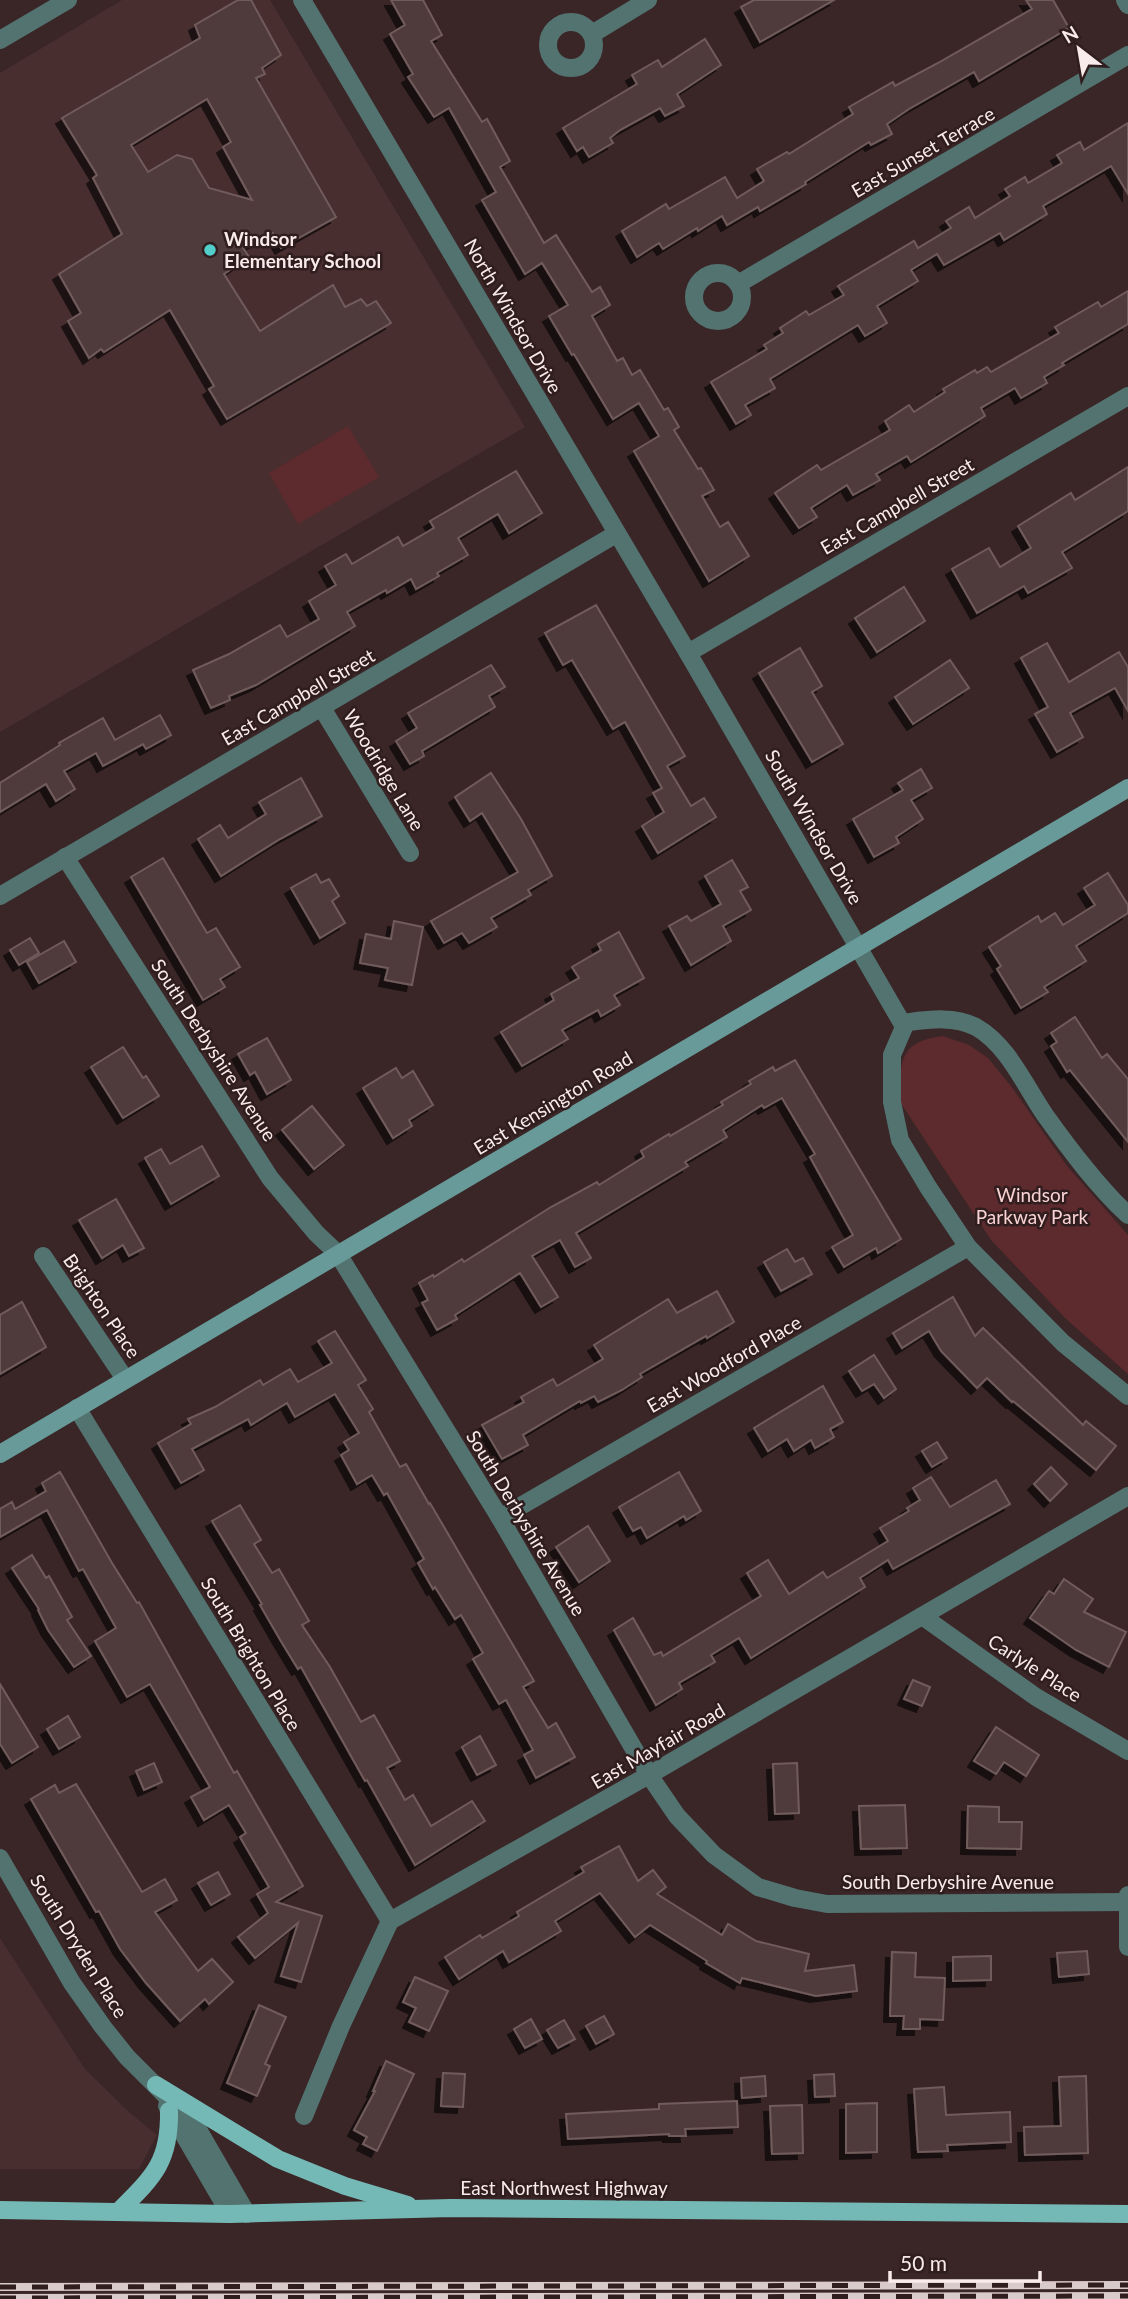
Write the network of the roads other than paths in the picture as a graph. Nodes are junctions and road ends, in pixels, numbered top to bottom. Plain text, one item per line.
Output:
1 (68, 0) edge
2 (302, 0) edge
3 (648, 0) edge
4 (1125, 0) edge
5 (1128, 5) edge
6 (592, 34) dead end
7 (0, 40) edge
8 (1128, 55) edge
9 (738, 284) dead end
10 (1128, 396) edge
11 (616, 534) junction
12 (688, 653) junction
13 (322, 708) junction
14 (1128, 788) edge
15 (410, 853) dead end
16 (65, 857) junction
17 (0, 896) edge
18 (859, 947) junction
19 (902, 1023) junction
20 (1128, 1215) edge
21 (968, 1247) junction
22 (338, 1254) junction
23 (43, 1256) dead end
24 (125, 1379) junction
25 (1128, 1396) edge
26 (76, 1408) junction
27 (0, 1454) edge
28 (1128, 1496) edge
29 (500, 1518) junction
30 (922, 1616) junction
31 (1128, 1751) edge
32 (649, 1775) junction
33 (0, 1858) edge
34 (1128, 1895) edge
35 (1128, 1902) edge
36 (390, 1921) junction
37 (1128, 1947) edge
38 (156, 2085) junction
39 (169, 2111) junction
40 (304, 2116) dead end
41 (421, 2209) junction
42 (0, 2210) edge
43 (119, 2211) junction
44 (239, 2214) junction
45 (1128, 2214) edge

1 - 7 street
2 - 11 street, North Windsor Drive
3 - 6 street
4 - 5 street
8 - 9 street, East Sunset Terrace
10 - 12 street, East Campbell Street
11 - 12 street, North Windsor Drive
11 - 13 street, East Campbell Street
12 - 18 street, South Windsor Drive
13 - 15 street, Woodridge Lane
13 - 16 street, East Campbell Street
14 - 18 main road, East Kensington Road
16 - 17 street, East Campbell Street
16 - 22 street, South Derbyshire Avenue
18 - 19 street, South Windsor Drive
18 - 22 main road, East Kensington Road
19 - 20 street
19 - 21 street
21 - 25 street
21 - 29 street, East Woodford Place
22 - 24 main road, East Kensington Road
22 - 29 street, South Derbyshire Avenue
23 - 24 street, Brighton Place
24 - 26 main road, East Kensington Road
26 - 27 main road, East Kensington Road
26 - 36 street, South Brighton Place
28 - 30 street, East Mayfair Road
29 - 32 street, South Derbyshire Avenue
30 - 31 street, Carlyle Place
30 - 32 street, East Mayfair Road
32 - 35 street, South Derbyshire Avenue
32 - 36 street, East Mayfair Road
33 - 38 street, South Dryden Place
34 - 35 street
35 - 37 street
36 - 40 street
38 - 39 street, South Dryden Place
38 - 41 main road
38 - 44 street, South Dryden Place
39 - 43 main road
39 - 44 street, South Dryden Place
41 - 44 main road, East Northwest Highway
41 - 45 main road, East Northwest Highway
42 - 43 main road, East Northwest Highway
43 - 44 main road, East Northwest Highway

